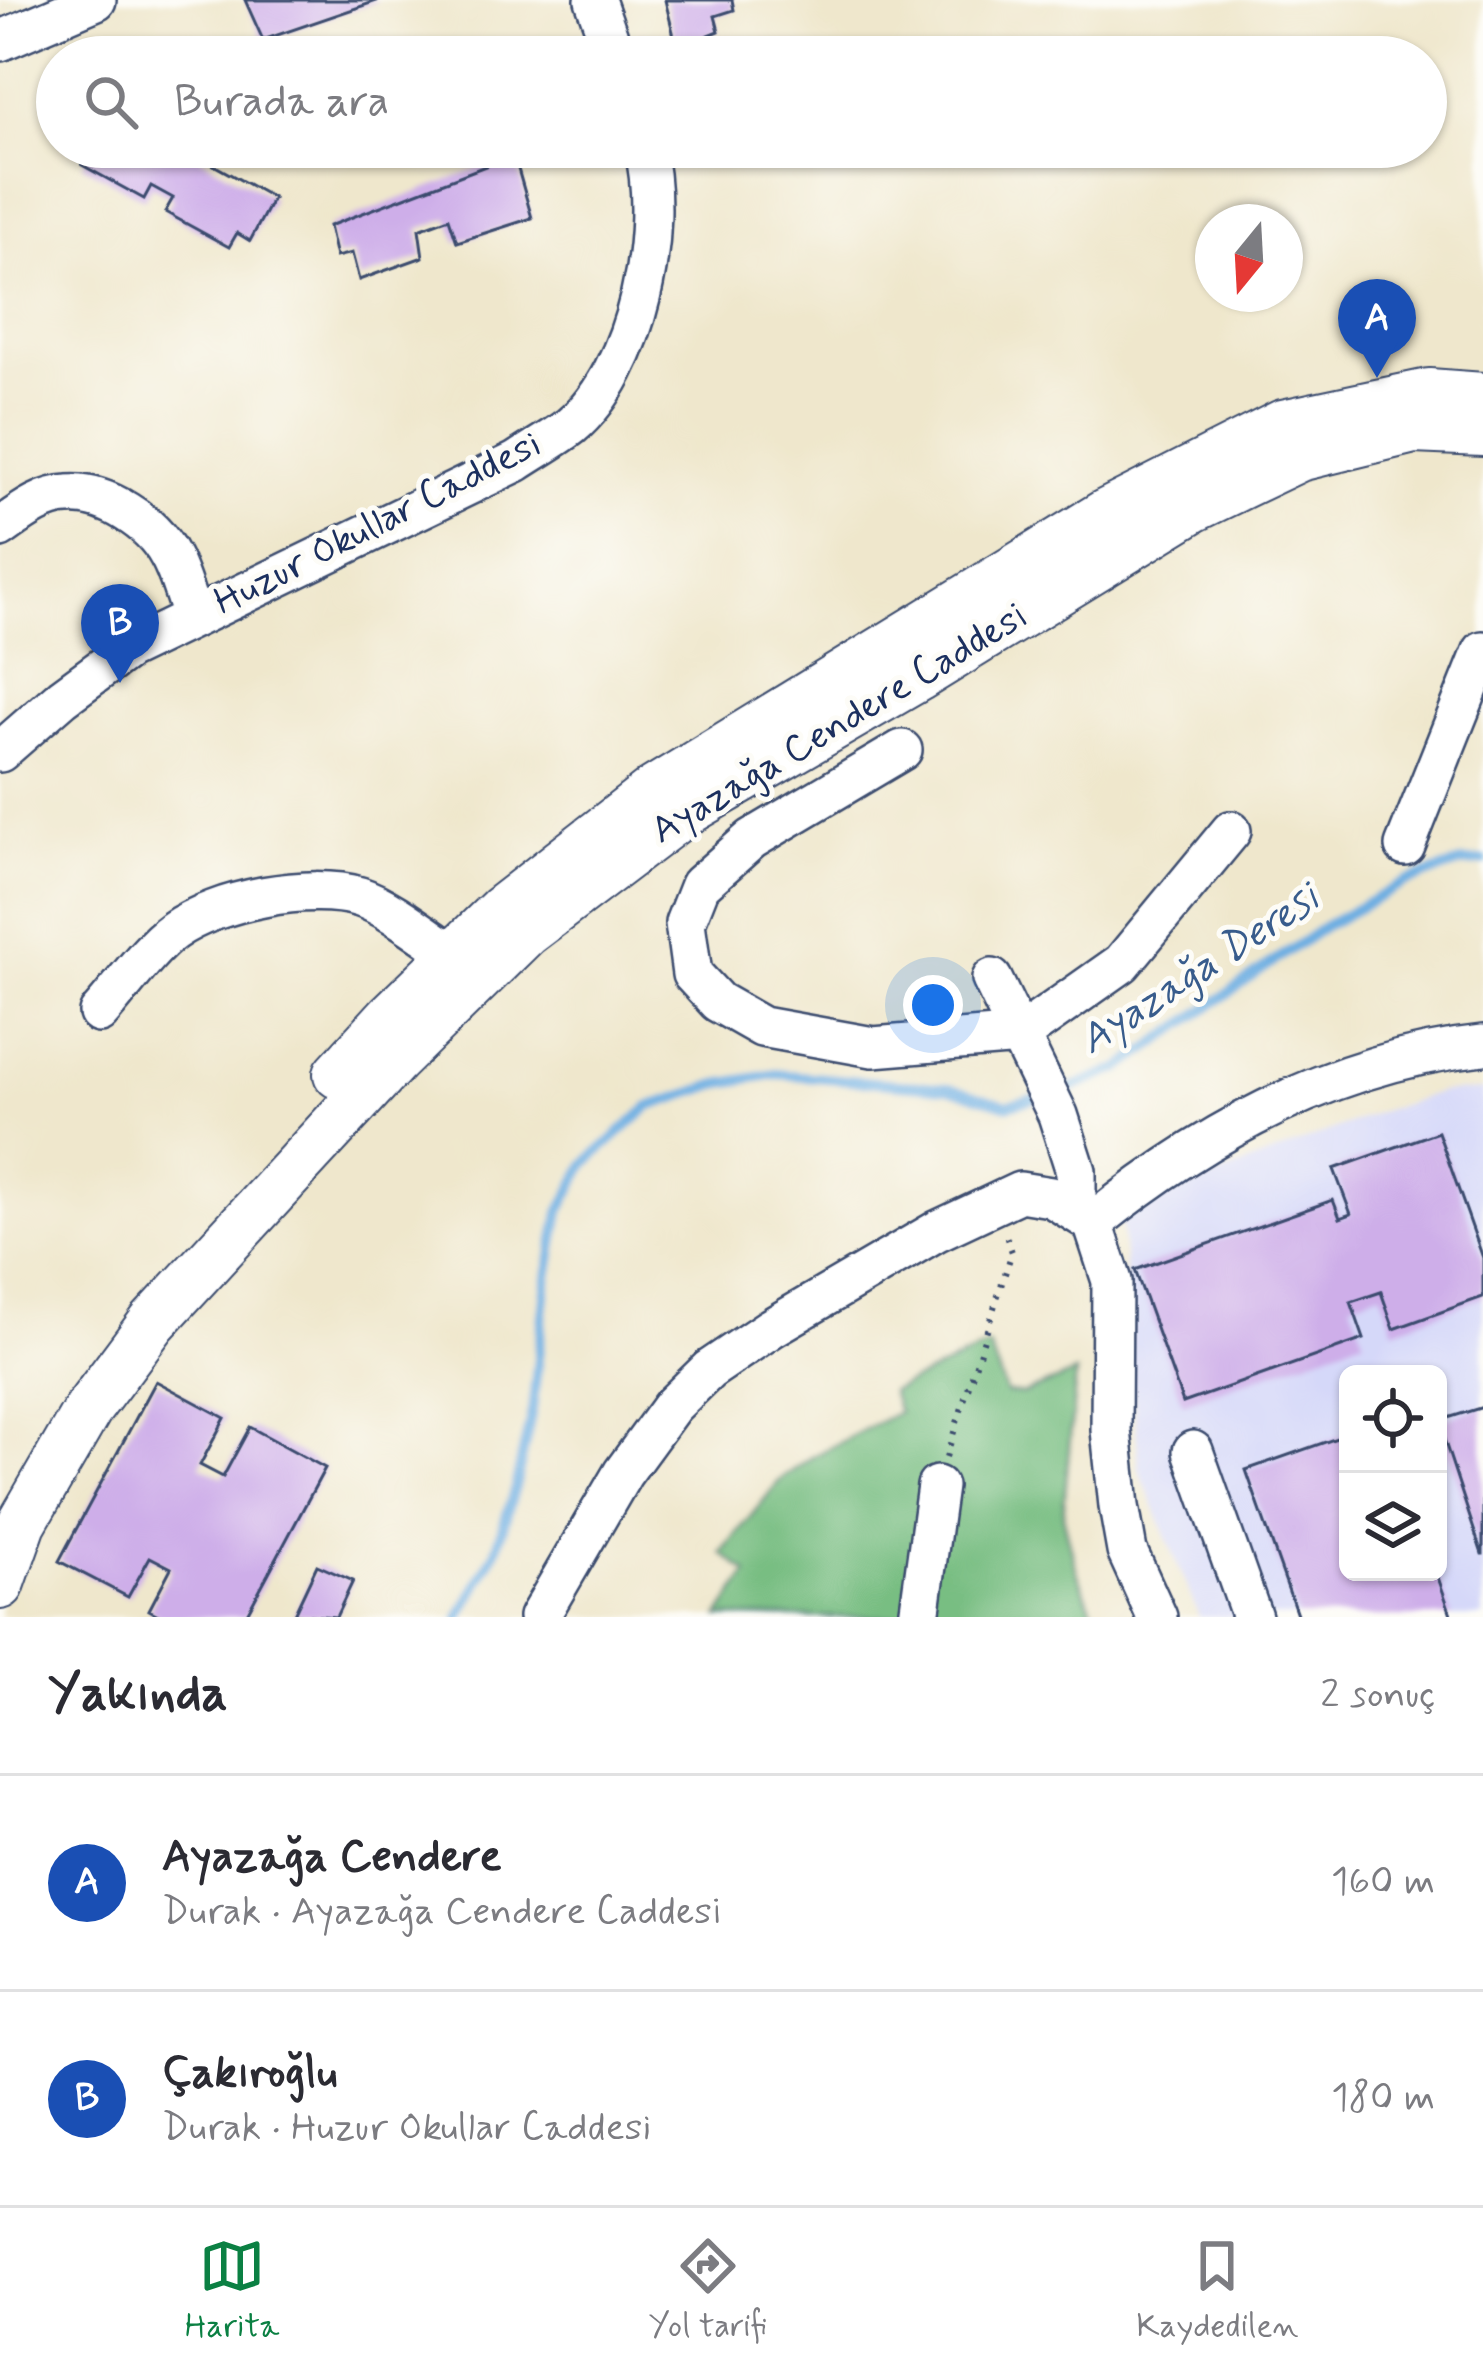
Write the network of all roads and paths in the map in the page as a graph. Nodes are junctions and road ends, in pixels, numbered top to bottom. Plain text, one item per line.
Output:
1 (96, 0) edge
2 (596, 0) edge
3 (608, 36) edge
4 (0, 41) edge
5 (647, 168) edge
6 (1483, 397) edge
7 (1483, 432) edge
8 (0, 528) edge
9 (193, 618) junction
10 (1483, 651) edge
11 (902, 750) dead end
12 (0, 752) edge
13 (1231, 831) dead end
14 (1406, 846) dead end
15 (454, 955) junction
16 (992, 979) dead end
17 (99, 1013) dead end
18 (1020, 1034) junction
19 (1483, 1046) edge
20 (993, 1204) junction
21 (1084, 1217) junction
22 (1193, 1451) dead end
23 (937, 1486) joint
24 (0, 1498) edge
25 (0, 1585) edge
26 (539, 1617) edge
27 (919, 1617) edge
28 (1157, 1617) edge
29 (1252, 1617) edge

1 - 4 street
2 - 3 street
5 - 9 street, Huzur Okullar Caddesi
6 - 15 main road, Ayazağa Cendere Caddesi
7 - 25 main road, Ayazağa Cendere Caddesi
8 - 9 street
9 - 12 street, Huzur Okullar Caddesi
10 - 14 street
11 - 18 street
13 - 18 street
15 - 17 street
15 - 24 main road, Ayazağa Cendere Caddesi
16 - 18 street
18 - 21 street
19 - 21 street
20 - 21 street
20 - 23 path
20 - 26 street
21 - 28 street
22 - 29 street
23 - 27 street

